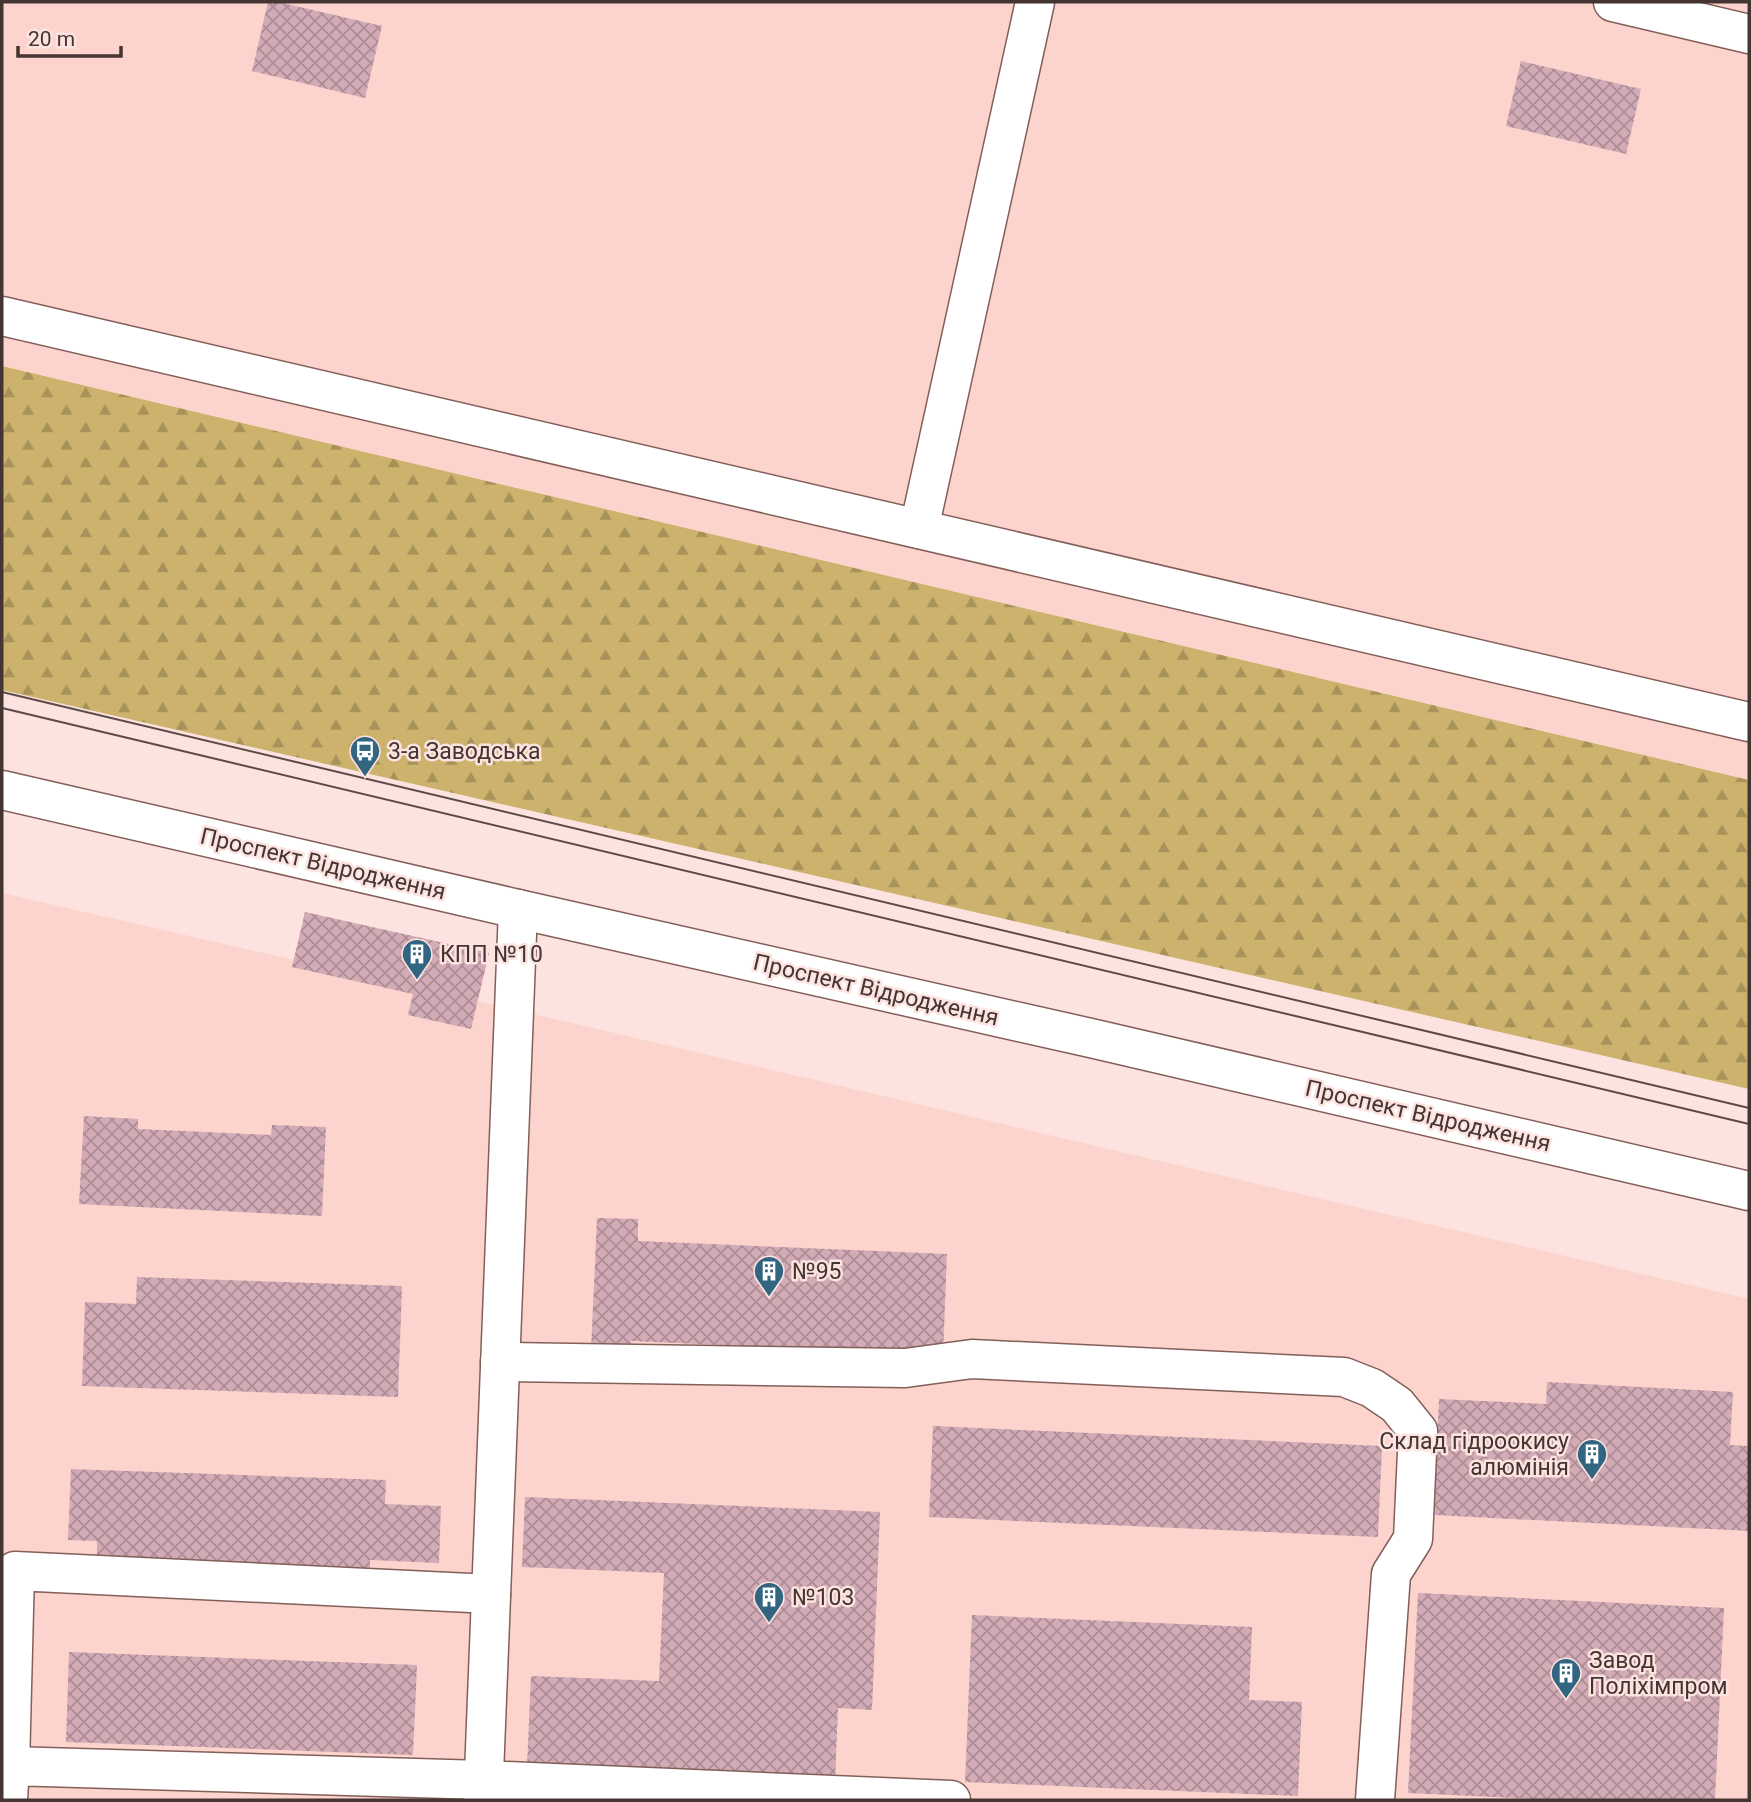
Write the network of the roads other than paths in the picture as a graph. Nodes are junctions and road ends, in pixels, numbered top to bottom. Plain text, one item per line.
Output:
1 (1035, 2) edge
2 (1613, 2) edge
3 (1749, 34) edge
4 (2, 316) edge
5 (919, 529) junction
6 (1749, 722) edge
7 (2, 790) edge
8 (518, 909) junction
9 (1749, 1191) edge
10 (500, 1362) junction
11 (491, 1594) junction
12 (9, 1783) edge
13 (483, 1790) edge
14 (951, 1800) edge
15 (1375, 1800) edge

1 - 5 street
2 - 3 street
4 - 5 street
5 - 6 street
7 - 8 street, Проспект Відродження
8 - 9 street, Проспект Відродження
8 - 10 street
10 - 11 street
10 - 15 street
11 - 12 street
11 - 13 street
12 - 13 street
13 - 14 street

